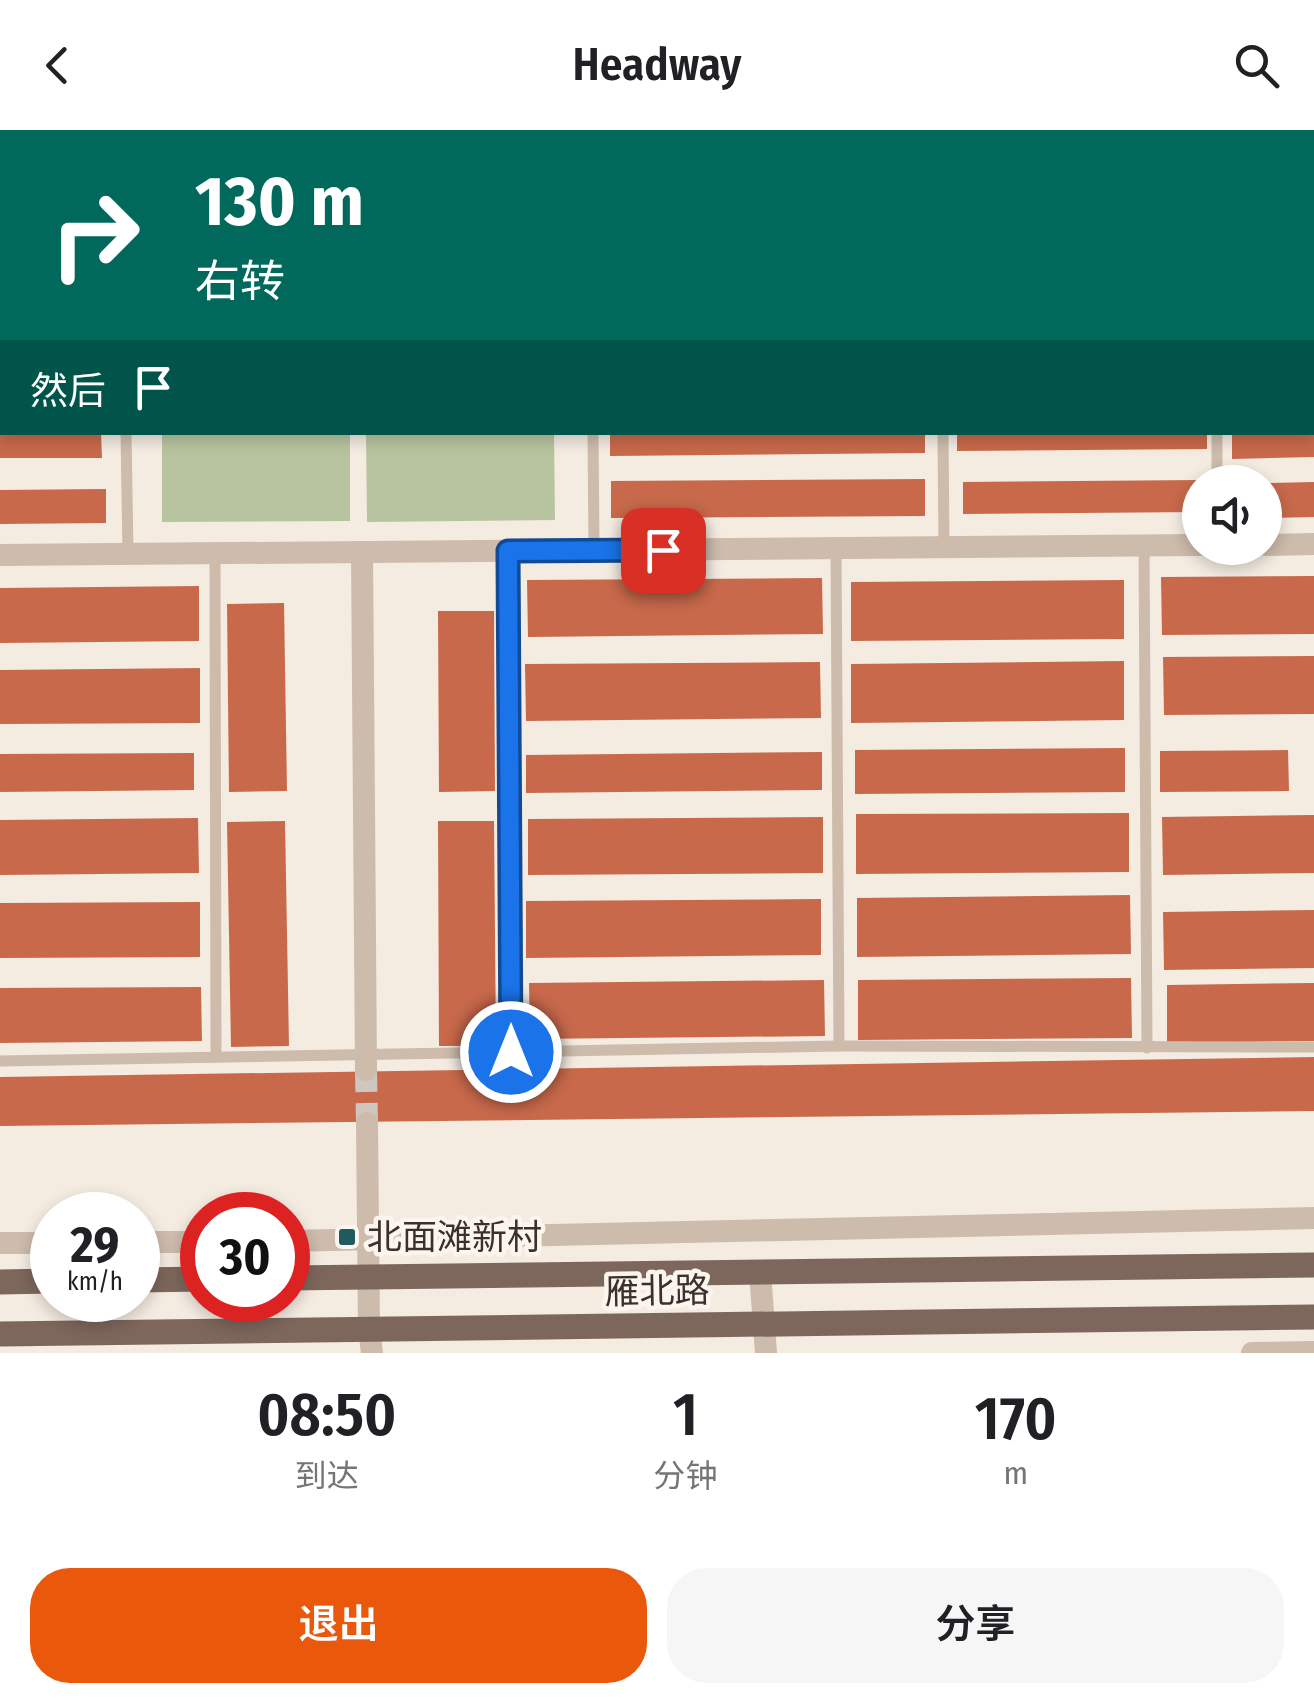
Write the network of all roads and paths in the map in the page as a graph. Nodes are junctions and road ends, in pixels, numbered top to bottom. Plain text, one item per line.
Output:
1 (126, 435) edge
2 (593, 435) edge
3 (943, 435) edge
4 (1217, 435) edge
5 (1216, 465) edge
6 (1282, 544) edge
7 (1314, 544) edge
8 (1182, 545) edge
9 (1144, 546) junction
10 (944, 547) junction
11 (836, 548) junction
12 (594, 550) junction
13 (508, 551) junction
14 (362, 552) junction
15 (128, 554) junction
16 (215, 554) junction
17 (0, 556) edge
18 (838, 1046) junction
19 (1314, 1047) edge
20 (1147, 1048) junction
21 (511, 1052) junction
22 (216, 1057) junction
23 (0, 1061) edge
24 (366, 1063) junction
25 (366, 1123) tunnel mouth
26 (1314, 1218) edge
27 (310, 1241) edge
28 (368, 1241) junction
29 (0, 1243) edge
30 (30, 1243) edge
31 (1314, 1265) edge
32 (760, 1272) junction
33 (368, 1277) junction
34 (310, 1278) edge
35 (0, 1282) edge
36 (30, 1282) edge
37 (1314, 1317) edge
38 (765, 1324) junction
39 (0, 1334) edge
40 (370, 1341) edge
41 (1314, 1352) edge
42 (766, 1353) edge
43 (1252, 1353) edge

1 - 15 lane
2 - 12 lane
3 - 10 lane
4 - 5 lane
6 - 7 street
8 - 9 street
9 - 10 street
9 - 20 lane
10 - 11 street
11 - 12 street
11 - 18 lane
12 - 13 street
13 - 14 street
13 - 21 street
14 - 16 street
14 - 24 street
15 - 16 street
15 - 17 street
16 - 22 lane
18 - 20 lane
18 - 21 lane
19 - 20 lane
21 - 24 lane
22 - 23 lane
22 - 24 lane
25 - 28 street
26 - 28 street
27 - 28 street
28 - 33 street
29 - 30 street
31 - 32 main road, 雁北路
32 - 33 main road, 雁北路
32 - 38 street
33 - 34 main road, 雁北路
33 - 40 street
35 - 36 main road
37 - 38 main road, 雁北路
38 - 40 main road, 雁北路
38 - 42 street
39 - 40 main road, 雁北路
41 - 43 street

